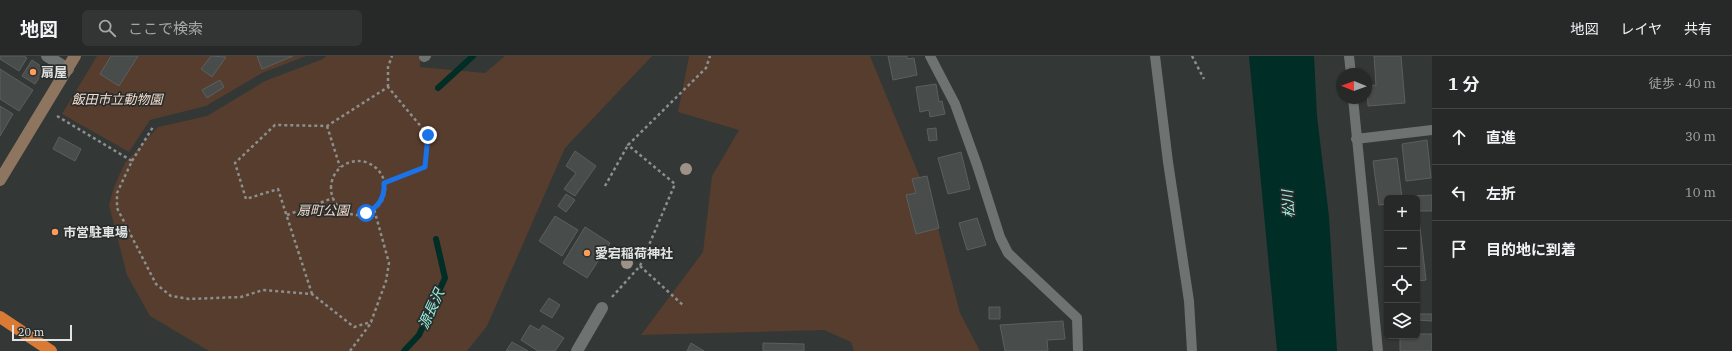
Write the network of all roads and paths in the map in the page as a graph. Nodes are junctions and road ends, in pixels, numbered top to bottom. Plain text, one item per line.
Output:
1 (47, 56) edge
2 (75, 56) edge
3 (392, 56) edge
4 (710, 56) edge
5 (930, 56) edge
6 (1155, 56) edge
7 (1192, 56) edge
8 (1349, 56) edge
9 (1350, 68) edge
10 (68, 69) junction
11 (1204, 79) dead end
12 (388, 87) junction
13 (1353, 104) edge
14 (57, 116) dead end
15 (328, 126) junction
16 (153, 127) dead end
17 (1432, 130) edge
18 (1356, 139) junction
19 (628, 145) junction
20 (132, 161) junction
21 (340, 167) junction
22 (0, 180) edge
23 (384, 183) junction
24 (605, 186) dead end
25 (333, 198) junction
26 (374, 210) junction
27 (286, 215) junction
28 (640, 266) junction
29 (312, 294) junction
30 (684, 306) dead end
31 (602, 308) joint
32 (0, 317) edge
33 (371, 322) junction
34 (51, 351) edge
35 (350, 351) edge
36 (577, 351) edge
37 (1078, 351) edge
38 (1192, 351) edge
39 (1378, 351) edge

1 - 10 street
2 - 10 street
3 - 12 path
4 - 19 path
5 - 37 lane
6 - 38 lane
7 - 11 path
8 - 9 lane
10 - 22 street
12 - 15 path
12 - 23 path
13 - 18 lane
14 - 20 path
15 - 21 path
15 - 27 path
16 - 20 path
17 - 18 lane
18 - 39 lane
19 - 24 path
19 - 28 path
20 - 29 path
21 - 23 path
21 - 25 path
23 - 26 path
25 - 26 path
25 - 27 path
26 - 33 path
27 - 29 path
28 - 30 path
28 - 31 path
29 - 33 path
31 - 36 street
32 - 34 highway
33 - 35 path

